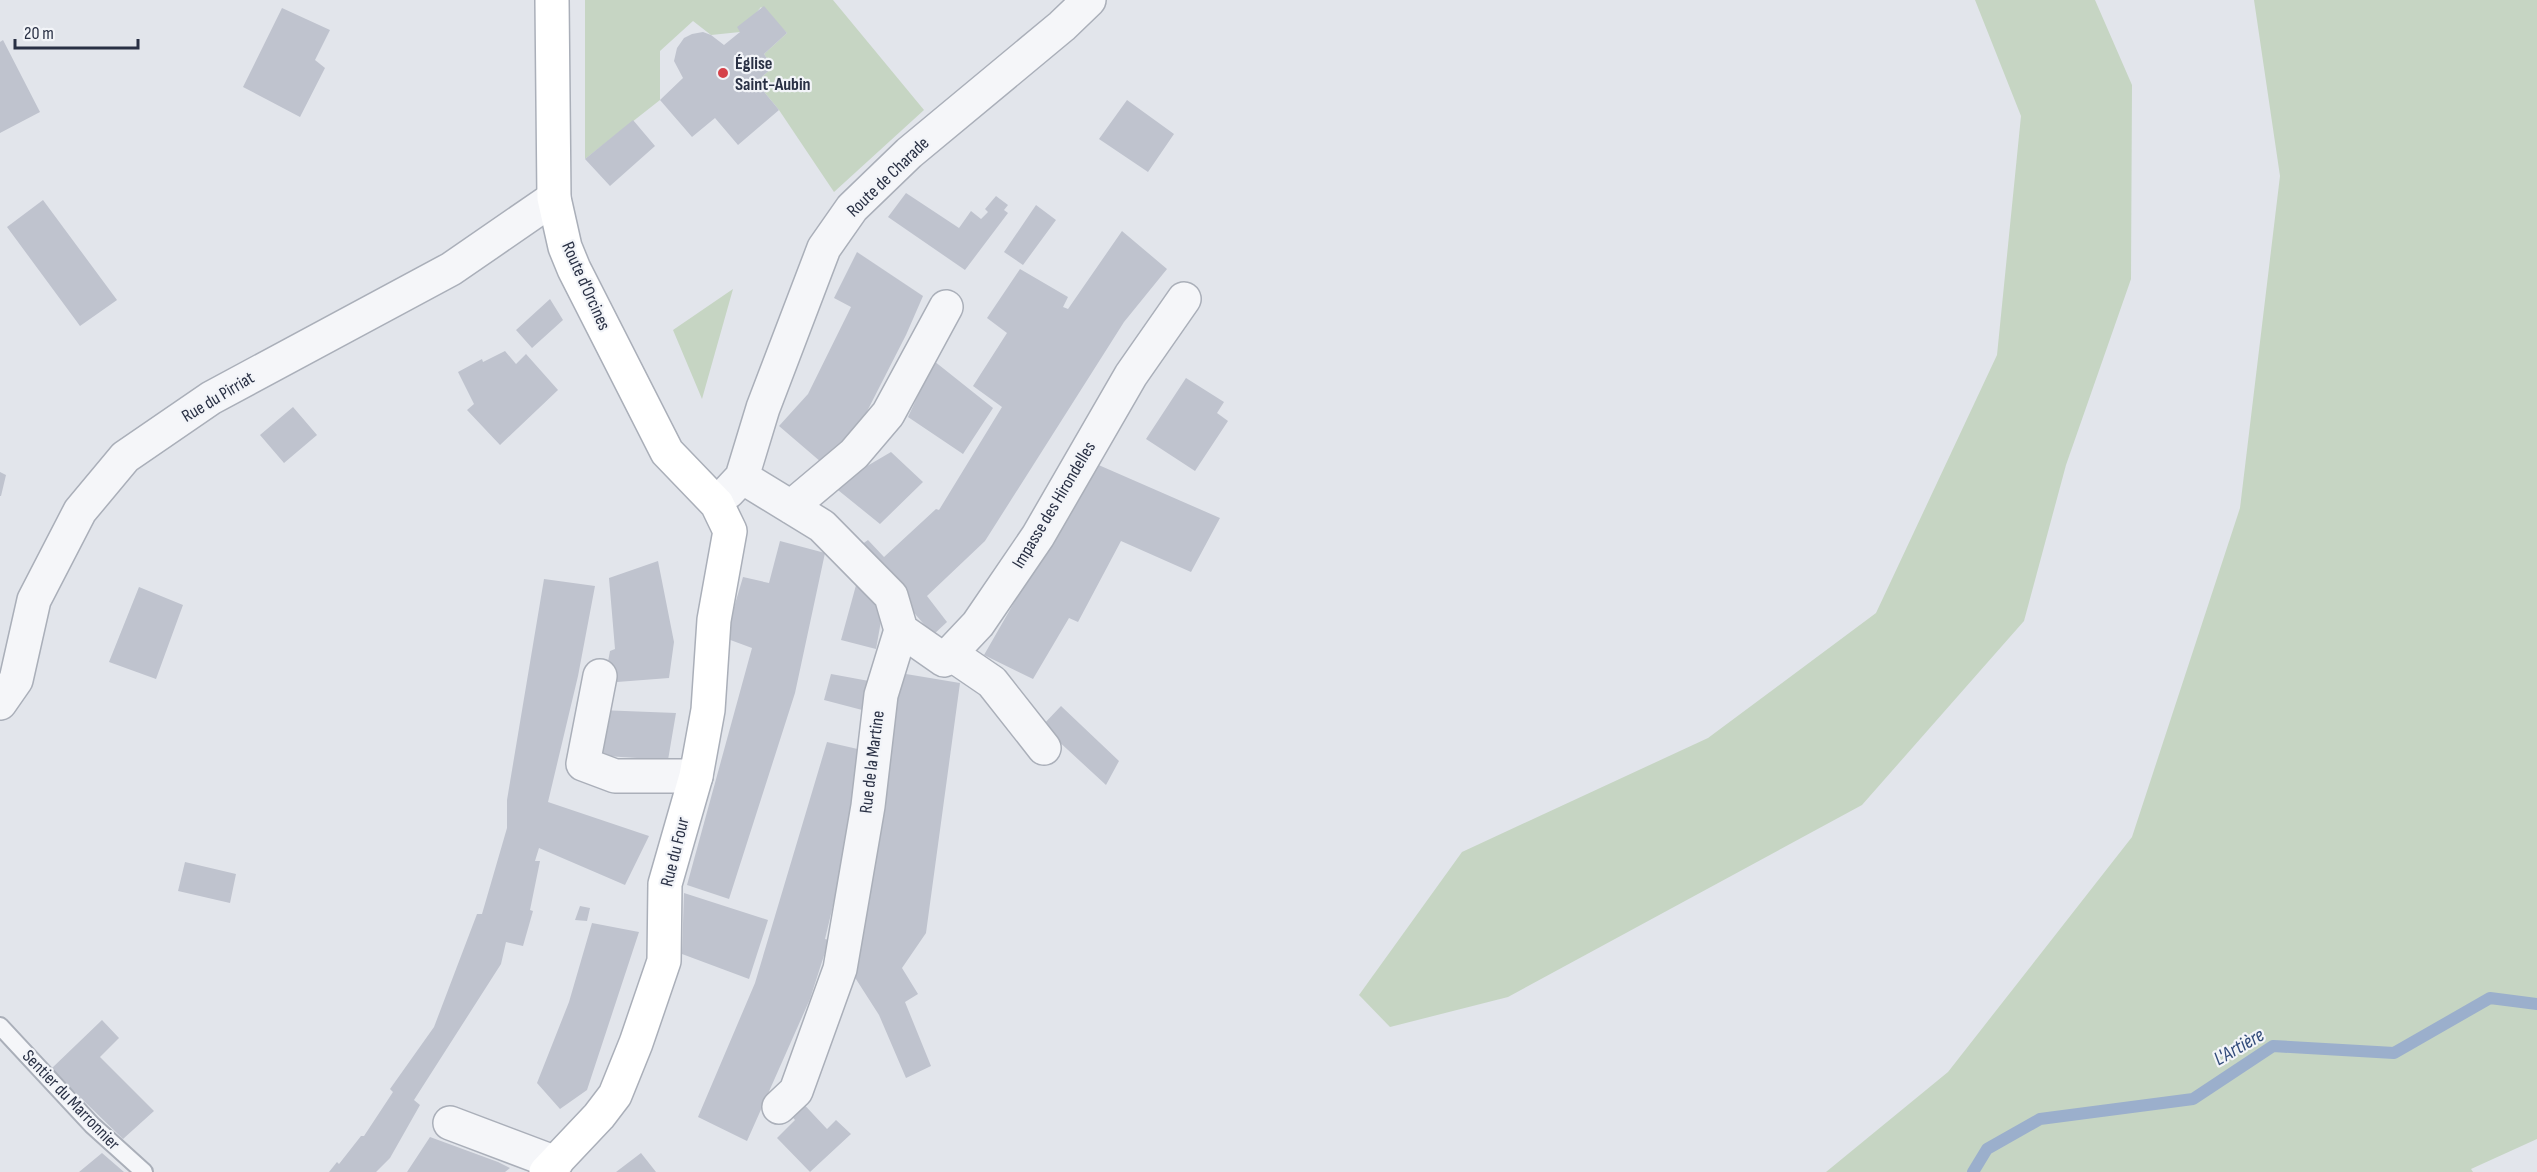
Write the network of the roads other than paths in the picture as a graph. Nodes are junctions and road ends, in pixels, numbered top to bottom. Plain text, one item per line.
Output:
1 (552, 0) edge
2 (1089, 0) edge
3 (554, 198) junction
4 (1184, 299) dead end
5 (946, 307) dead end
6 (742, 477) junction
7 (717, 504) junction
8 (791, 507) junction
9 (901, 630) junction
10 (951, 654) junction
11 (600, 676) dead end
12 (0, 703) edge
13 (1044, 748) dead end
14 (696, 776) junction
15 (0, 1026) edge
16 (778, 1107) dead end
17 (450, 1123) dead end
18 (551, 1168) edge
19 (144, 1172) edge

1 - 3 main road, Route d'Orcines
2 - 6 street, Route de Charade
3 - 7 main road, Route d'Orcines
3 - 12 street, Rue du Pirriat
4 - 10 street, Impasse des Hirondelles
5 - 8 street
6 - 7 street, Route de Charade
6 - 8 street
7 - 14 main road, Rue du Four
8 - 9 street
9 - 10 street
9 - 16 street, Rue de la Martine
10 - 13 street
11 - 14 street
14 - 18 main road, Rue du Four
15 - 19 lane, Sentier du Marronnier
17 - 18 street

